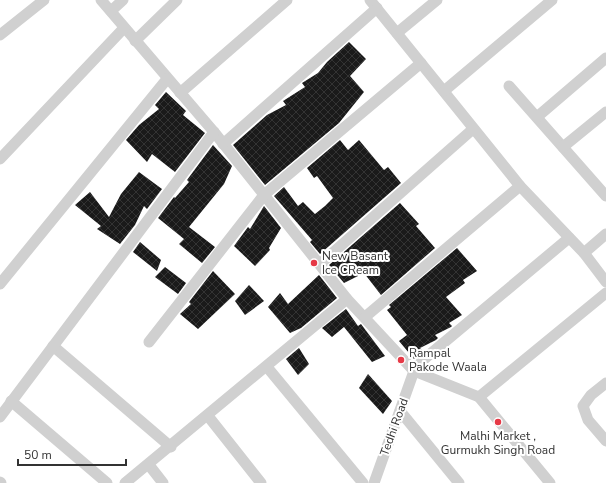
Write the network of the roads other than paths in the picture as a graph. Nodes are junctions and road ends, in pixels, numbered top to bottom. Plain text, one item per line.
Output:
1 (44, 0) edge
2 (101, 0) edge
3 (123, 0) edge
4 (177, 0) edge
5 (287, 0) edge
6 (437, 0) edge
7 (552, 0) edge
8 (373, 4) edge
9 (110, 11) junction
10 (124, 28) junction
11 (397, 33) junction
12 (0, 35) edge
13 (135, 41) junction
14 (606, 58) edge
15 (421, 63) junction
16 (167, 79) junction
17 (509, 86) dead end
18 (444, 91) junction
19 (180, 93) junction
20 (606, 112) edge
21 (537, 117) junction
22 (473, 129) junction
23 (214, 132) junction
24 (223, 144) junction
25 (563, 147) junction
26 (0, 159) edge
27 (520, 186) junction
28 (264, 195) junction
29 (606, 196) edge
30 (606, 234) edge
31 (569, 238) junction
32 (584, 253) junction
33 (320, 264) junction
34 (606, 282) edge
35 (0, 284) edge
36 (606, 293) edge
37 (347, 300) junction
38 (365, 317) junction
39 (149, 342) dead end
40 (53, 346) junction
41 (267, 367) junction
42 (414, 371) junction
43 (606, 383) edge
44 (479, 397) junction
45 (11, 401) junction
46 (400, 411) junction
47 (208, 416) junction
48 (0, 417) edge
49 (606, 441) edge
50 (171, 447) junction
51 (149, 465) junction
52 (107, 483) edge
53 (126, 483) edge
54 (163, 483) edge
55 (261, 483) edge
56 (363, 483) edge
57 (374, 483) edge
58 (459, 483) edge
59 (550, 483) edge

1 - 12 street
2 - 9 street
3 - 9 street
4 - 13 street
5 - 19 street
6 - 11 street
7 - 18 street
8 - 11 street
8 - 24 street
9 - 10 street
10 - 13 street
10 - 26 street
11 - 15 street
13 - 16 street
14 - 21 street
15 - 18 street
15 - 28 street
16 - 19 street
16 - 35 street
17 - 21 street
18 - 22 street
19 - 23 street
20 - 25 street
21 - 25 street
22 - 27 street
22 - 33 street
23 - 24 street
23 - 40 street
24 - 28 street
25 - 29 street
27 - 31 street
27 - 38 street
28 - 33 street
28 - 39 street
30 - 32 street
31 - 32 street
31 - 42 street
32 - 34 street
33 - 37 street
36 - 44 street
37 - 38 street
37 - 41 street
38 - 42 street
40 - 45 street
40 - 50 street
41 - 47 street
41 - 56 street
42 - 44 street
42 - 46 street, Tedhi Road
43 - 49 street
44 - 59 street
45 - 48 street
45 - 52 street
46 - 57 street, Tedhi Road
46 - 58 street
47 - 50 street
47 - 55 street
50 - 51 street
51 - 53 street
51 - 54 street

